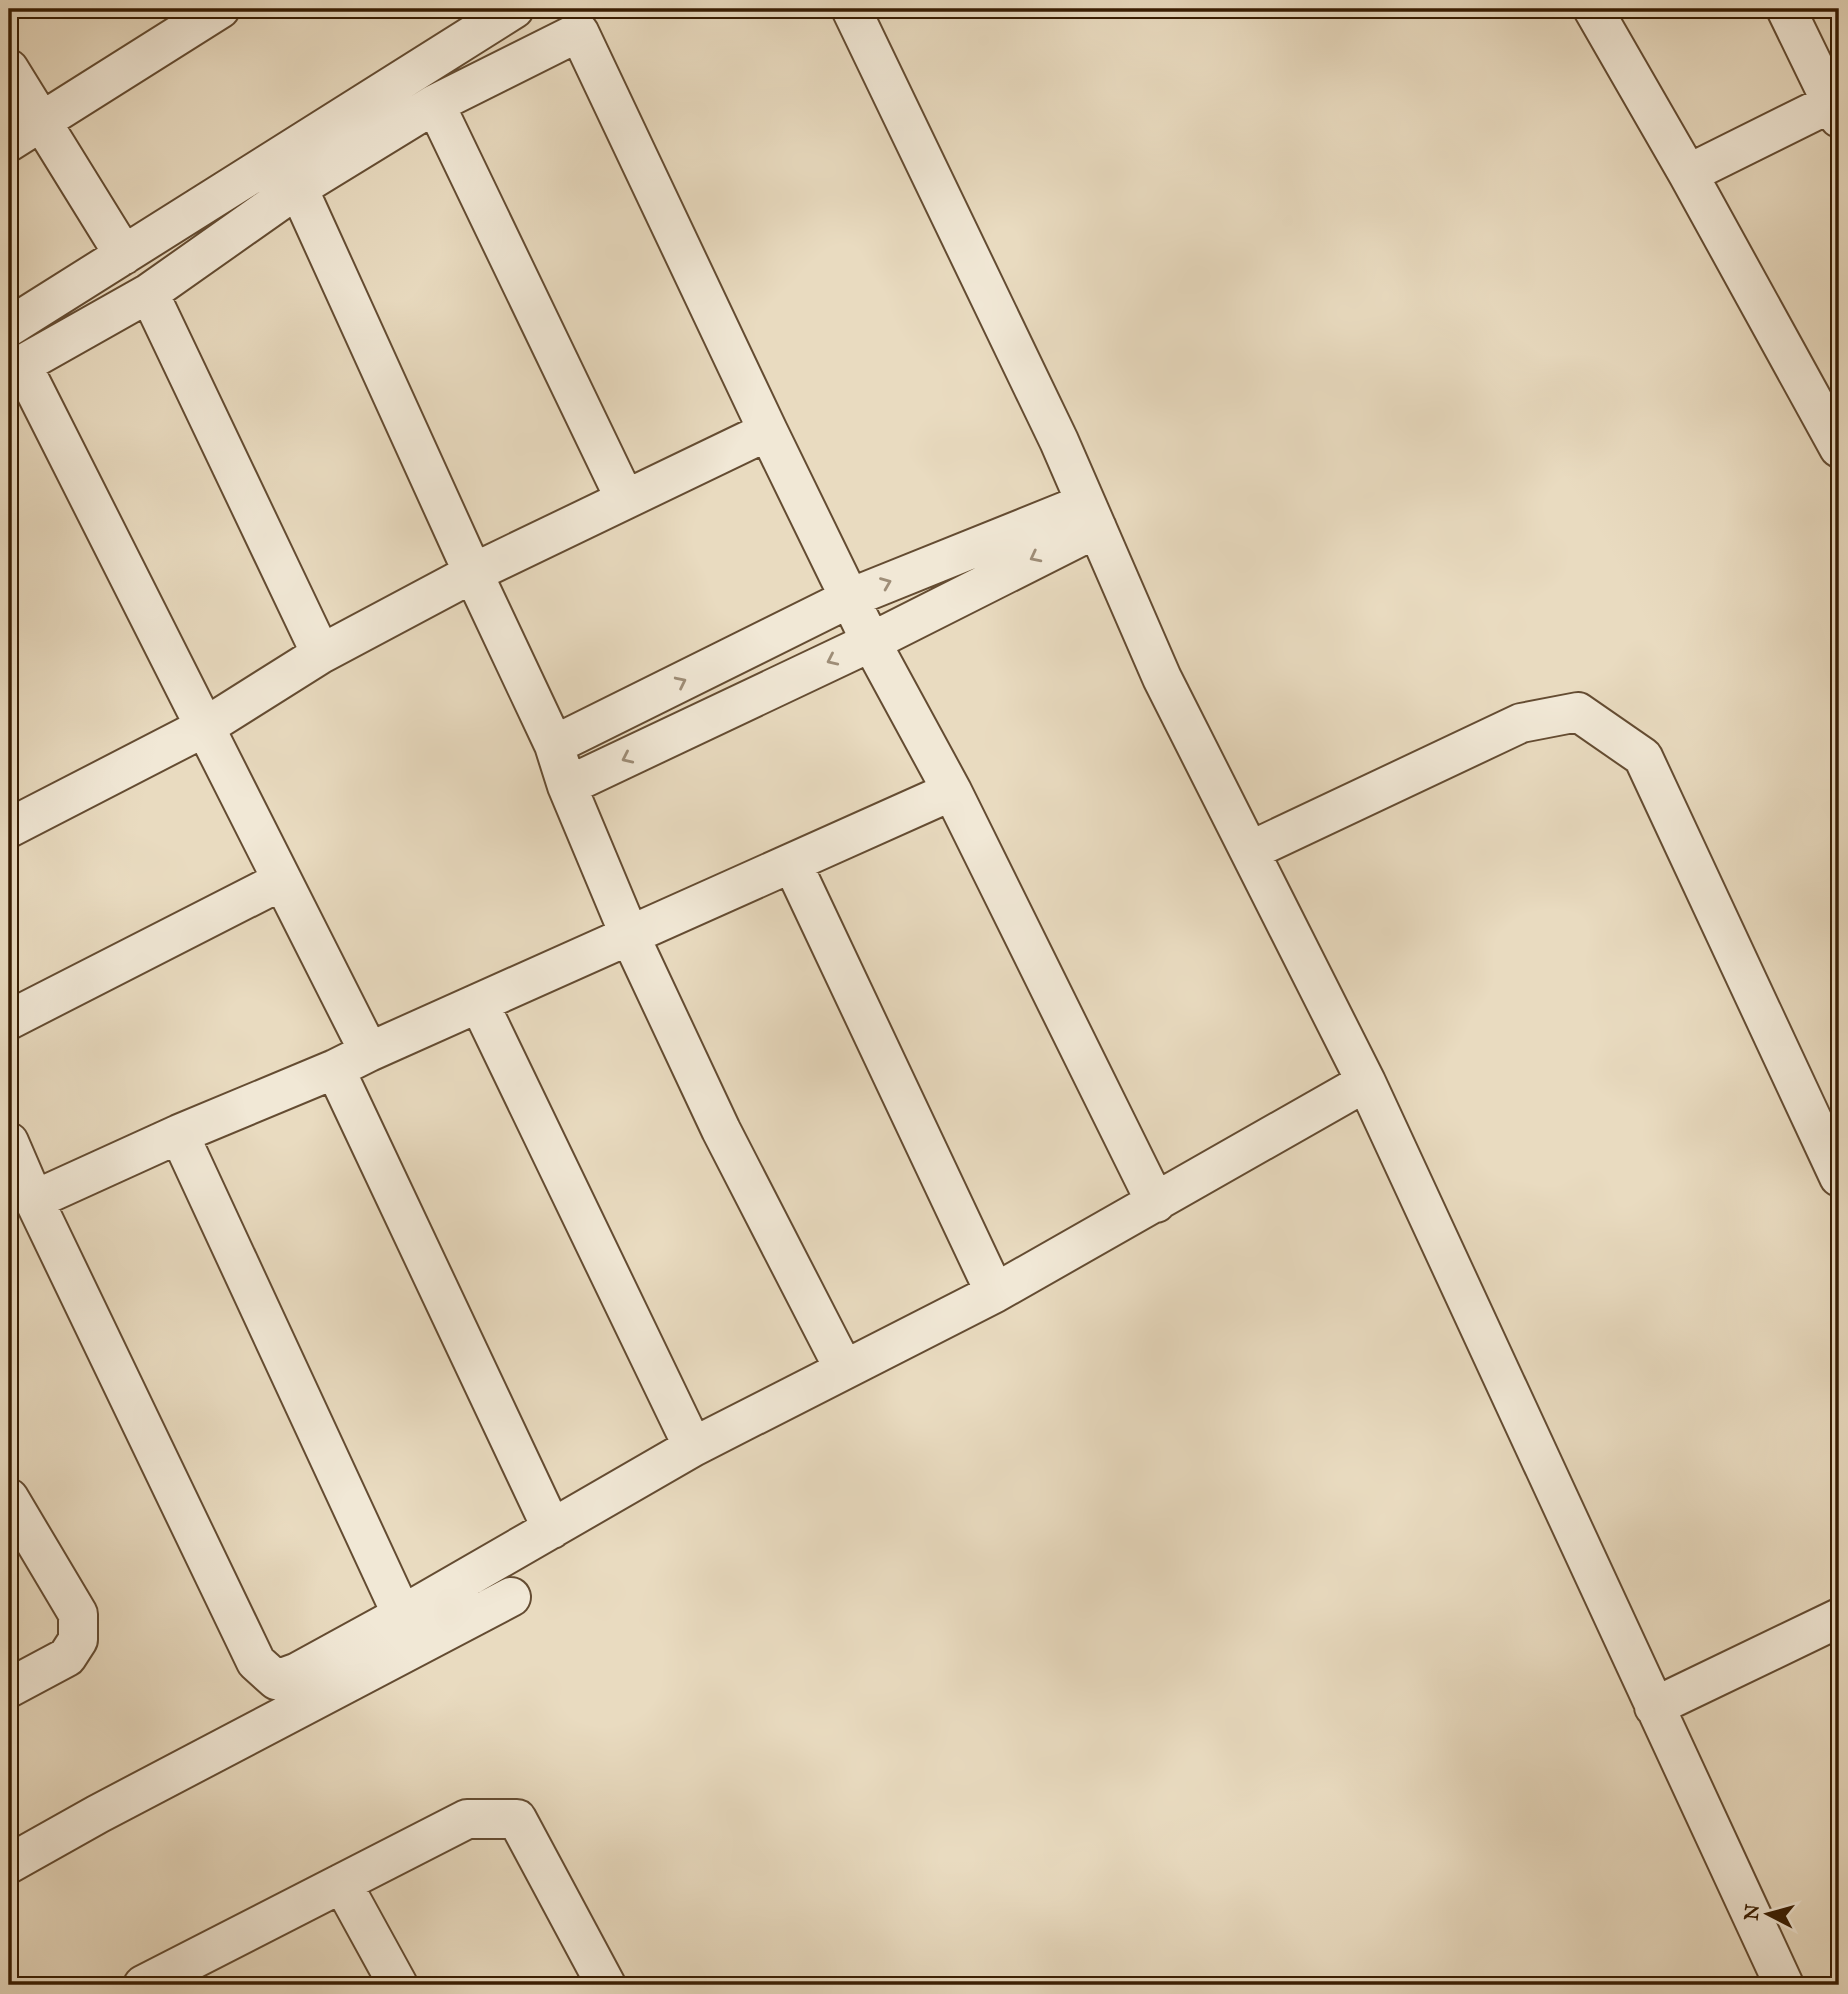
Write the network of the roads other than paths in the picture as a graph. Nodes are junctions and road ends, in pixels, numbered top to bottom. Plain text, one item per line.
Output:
1 (220, 9) edge
2 (514, 9) edge
3 (851, 9) edge
4 (1593, 9) edge
5 (1786, 9) edge
6 (9, 69) edge
7 (435, 104) junction
8 (1836, 107) edge
9 (42, 121) junction
10 (9, 142) edge
11 (1688, 174) junction
12 (298, 188) junction
13 (124, 255) junction
14 (149, 293) junction
15 (9, 327) edge
16 (15, 368) edge
17 (768, 431) junction
18 (1839, 448) edge
19 (625, 499) junction
20 (1091, 516) junction
21 (472, 573) junction
22 (850, 598) junction
23 (871, 642) junction
24 (321, 654) junction
25 (205, 727) junction
26 (554, 745) junction
27 (567, 786) junction
28 (952, 791) junction
29 (12, 816) edge
30 (1250, 851) junction
31 (792, 863) junction
32 (281, 881) junction
33 (629, 934) junction
34 (479, 1003) junction
35 (9, 1020) edge
36 (369, 1052) junction
37 (335, 1069) junction
38 (1366, 1082) junction
39 (179, 1134) junction
40 (9, 1142) edge
41 (1839, 1177) edge
42 (34, 1200) junction
43 (1156, 1203) junction
44 (995, 1293) junction
45 (844, 1369) junction
46 (693, 1447) junction
47 (9, 1498) edge
48 (552, 1529) junction
49 (510, 1597) dead end
50 (402, 1615) junction
51 (1839, 1618) edge
52 (9, 1688) edge
53 (1654, 1707) junction
54 (9, 1864) edge
55 (342, 1883) junction
56 (205, 1971) edge
57 (143, 1985) edge
58 (398, 1985) edge
59 (606, 1985) edge
60 (1784, 1985) edge

1 - 9 street
2 - 13 street
3 - 20 street
4 - 11 street
5 - 8 street
6 - 9 street
7 - 12 street
7 - 17 street
7 - 19 street
8 - 11 street
9 - 10 street
9 - 13 street
11 - 18 street
12 - 14 street
12 - 21 street
13 - 15 street
14 - 16 street
14 - 24 street
16 - 25 street
17 - 19 street
17 - 22 street
19 - 21 street
22 -> 20 street
20 -> 23 street
20 - 30 street
21 - 24 street
21 - 26 street
22 - 23 street
26 -> 22 street
23 -> 27 street
23 - 28 street
24 - 25 street
25 - 29 street
25 - 32 street
26 - 27 street
27 - 33 street
28 - 31 street
28 - 43 street
30 - 38 street
30 - 41 street
31 - 33 street
31 - 44 street
32 - 35 street
32 - 36 street
33 - 34 street
33 - 45 street
34 - 36 street
34 - 46 street
36 - 37 street
37 - 39 street
37 - 48 street
38 - 43 street
38 - 53 street
39 - 42 street
39 - 50 street
40 - 42 street
42 - 50 street
43 - 44 street
44 - 45 street
45 - 46 street
46 - 48 street
47 - 52 street
48 - 50 street
49 - 54 street
51 - 53 street
53 - 60 street
55 - 56 street
55 - 58 street
55 - 59 street
56 - 57 street

